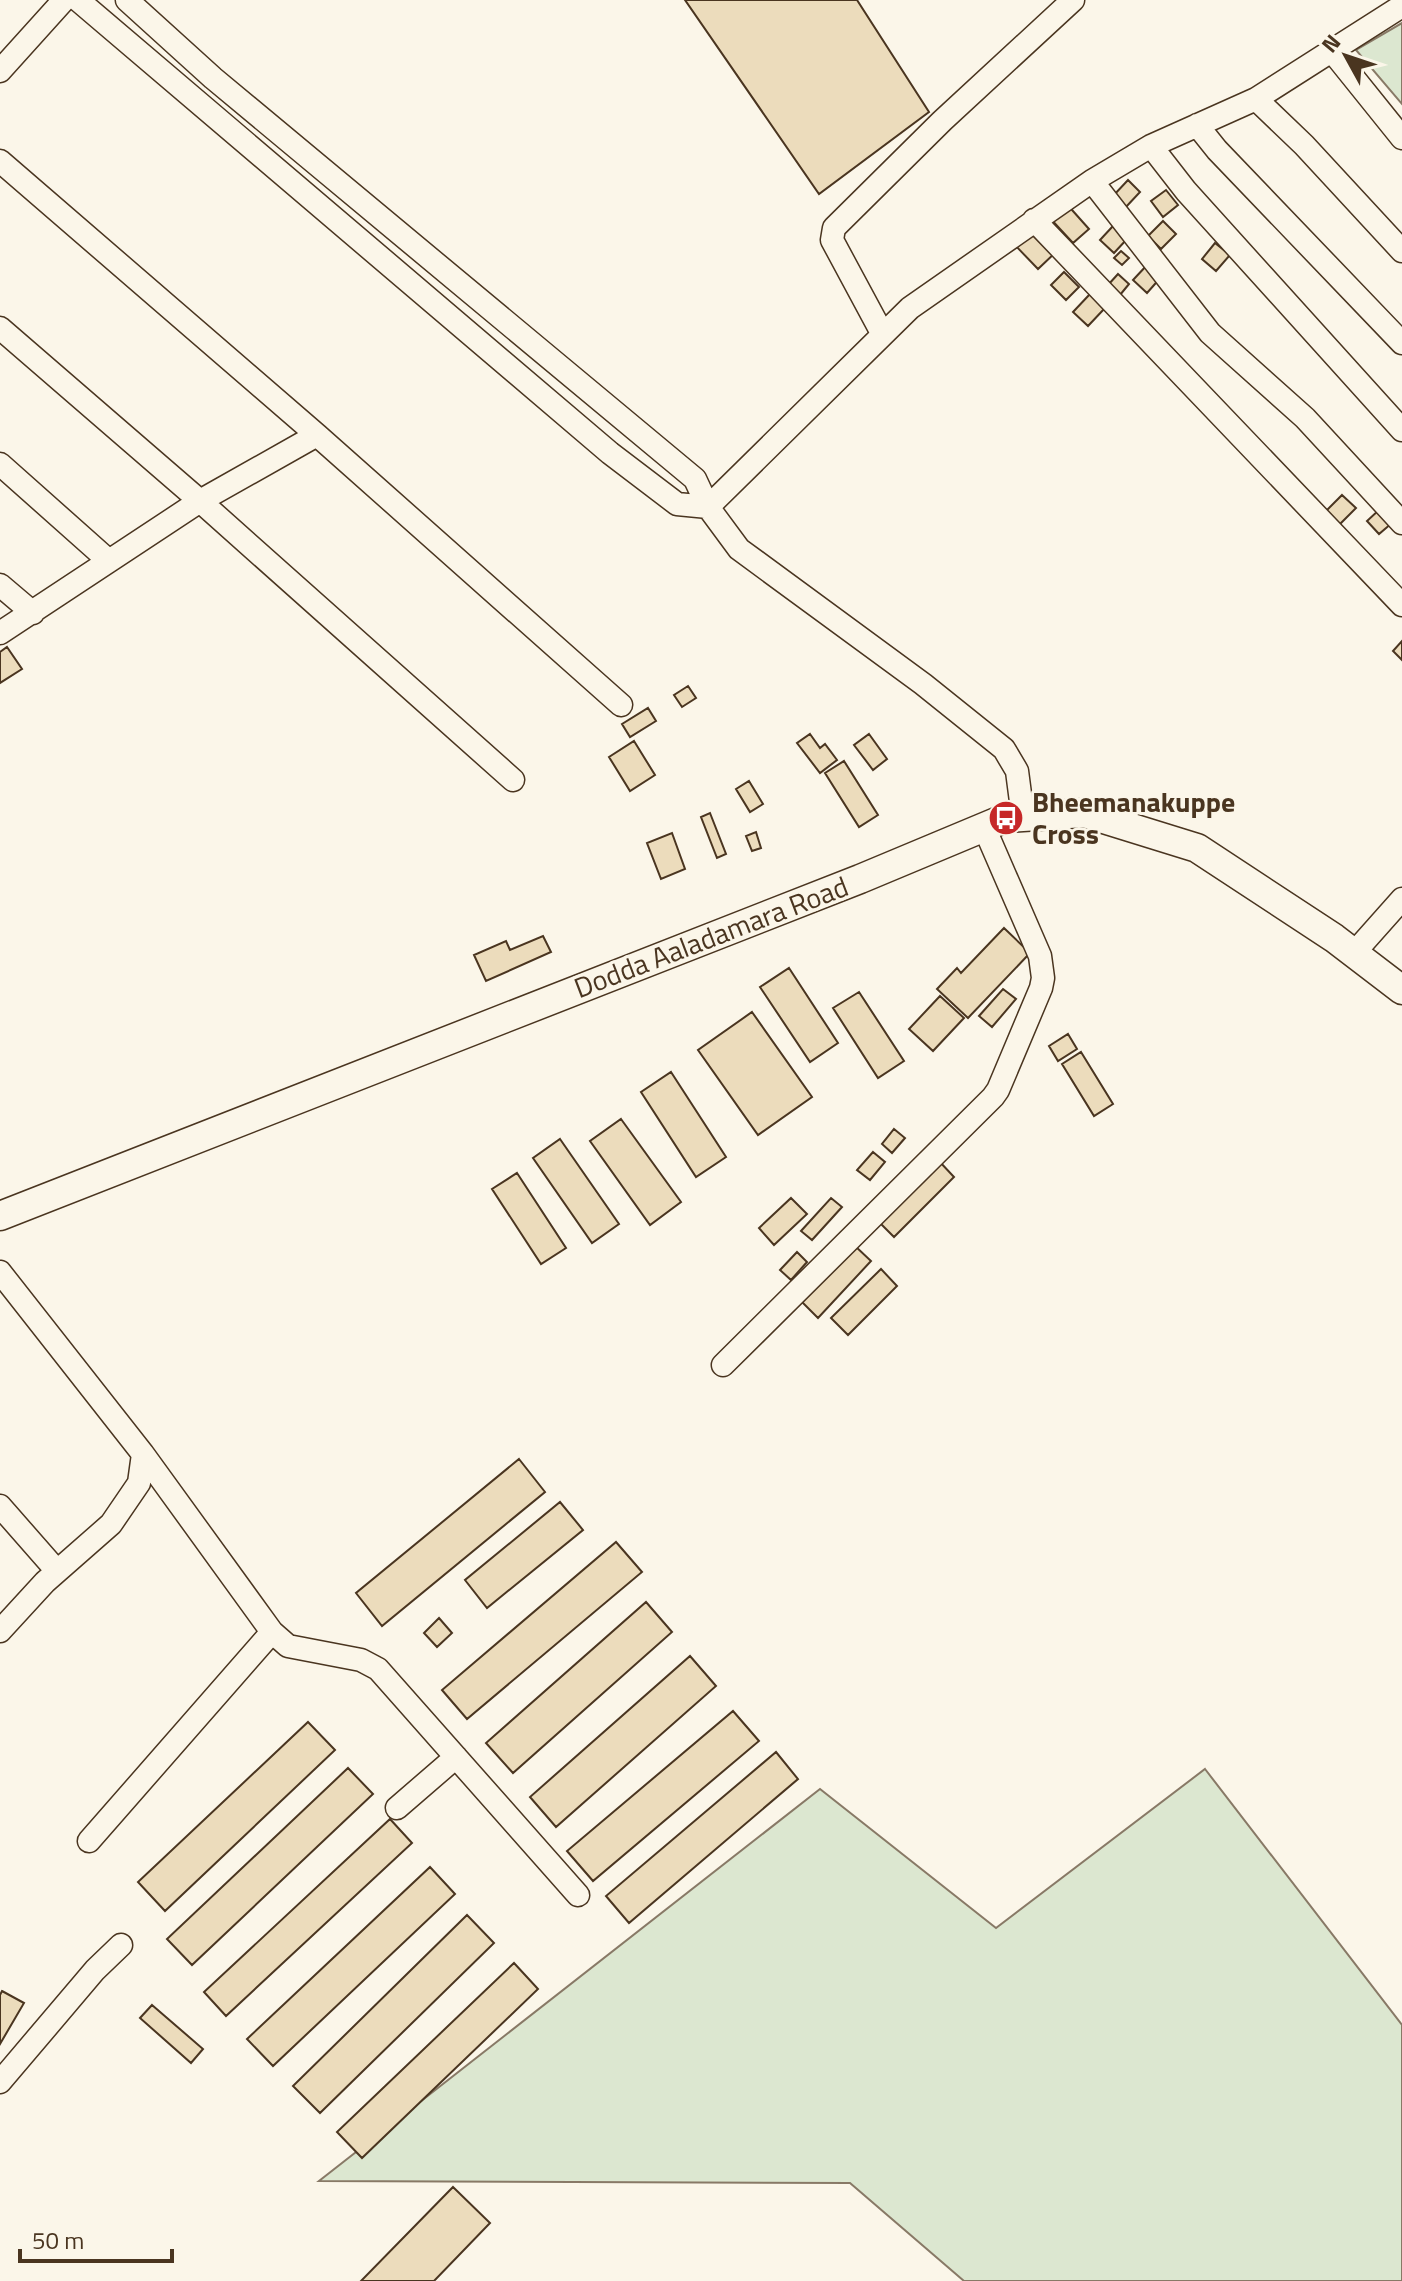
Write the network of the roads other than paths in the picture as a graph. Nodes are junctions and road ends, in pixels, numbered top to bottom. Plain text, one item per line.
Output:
1 (64, 0) edge
2 (78, 0) edge
3 (127, 0) edge
4 (1073, 0) edge
5 (1402, 6) edge
6 (1332, 51) junction
7 (0, 71) edge
8 (1256, 99) junction
9 (1197, 125) junction
10 (1402, 138) edge
11 (1151, 146) junction
12 (0, 161) edge
13 (1092, 181) junction
14 (1034, 220) junction
15 (1402, 251) edge
16 (0, 328) edge
17 (882, 333) junction
18 (1402, 343) edge
19 (1402, 430) edge
20 (317, 435) junction
21 (0, 464) edge
22 (200, 501) junction
23 (708, 507) junction
24 (1402, 523) edge
25 (109, 561) junction
26 (0, 585) edge
27 (1402, 605) edge
28 (33, 613) junction
29 (0, 633) edge
30 (621, 705) dead end
31 (513, 780) dead end
32 (1023, 817) junction
33 (984, 827) junction
34 (1402, 899) edge
35 (1354, 953) junction
36 (1402, 990) edge
37 (0, 1216) edge
38 (0, 1272) edge
39 (723, 1365) dead end
40 (143, 1454) junction
41 (0, 1506) edge
42 (57, 1571) junction
43 (0, 1631) edge
44 (272, 1632) junction
45 (456, 1757) junction
46 (397, 1808) dead end
47 (89, 1841) dead end
48 (578, 1895) dead end
49 (121, 1945) dead end
50 (0, 2082) edge

1 - 7 street
2 - 23 street
3 - 23 street
4 - 17 street
5 - 6 street
6 - 8 street
6 - 10 street
8 - 9 street
8 - 15 street
9 - 11 street
9 - 18 street
11 - 13 street
11 - 19 street
12 - 20 street
13 - 14 street
13 - 24 street
14 - 17 street
14 - 27 street
16 - 22 street
17 - 23 street
20 - 22 street
20 - 30 street
21 - 25 street
22 - 25 street
22 - 31 street
23 - 32 street
25 - 28 street
26 - 28 street
28 - 29 street
32 - 33 main road, Dodda Aaladamara Road
32 - 35 main road, Dodda Aaladamara Road
33 - 37 main road, Dodda Aaladamara Road
33 - 39 street
34 - 35 street
35 - 36 main road, Dodda Aaladamara Road
38 - 40 street
40 - 42 street
40 - 44 street
41 - 42 street
42 - 43 street
44 - 45 street
44 - 47 street
45 - 46 street
45 - 48 street
49 - 50 street

